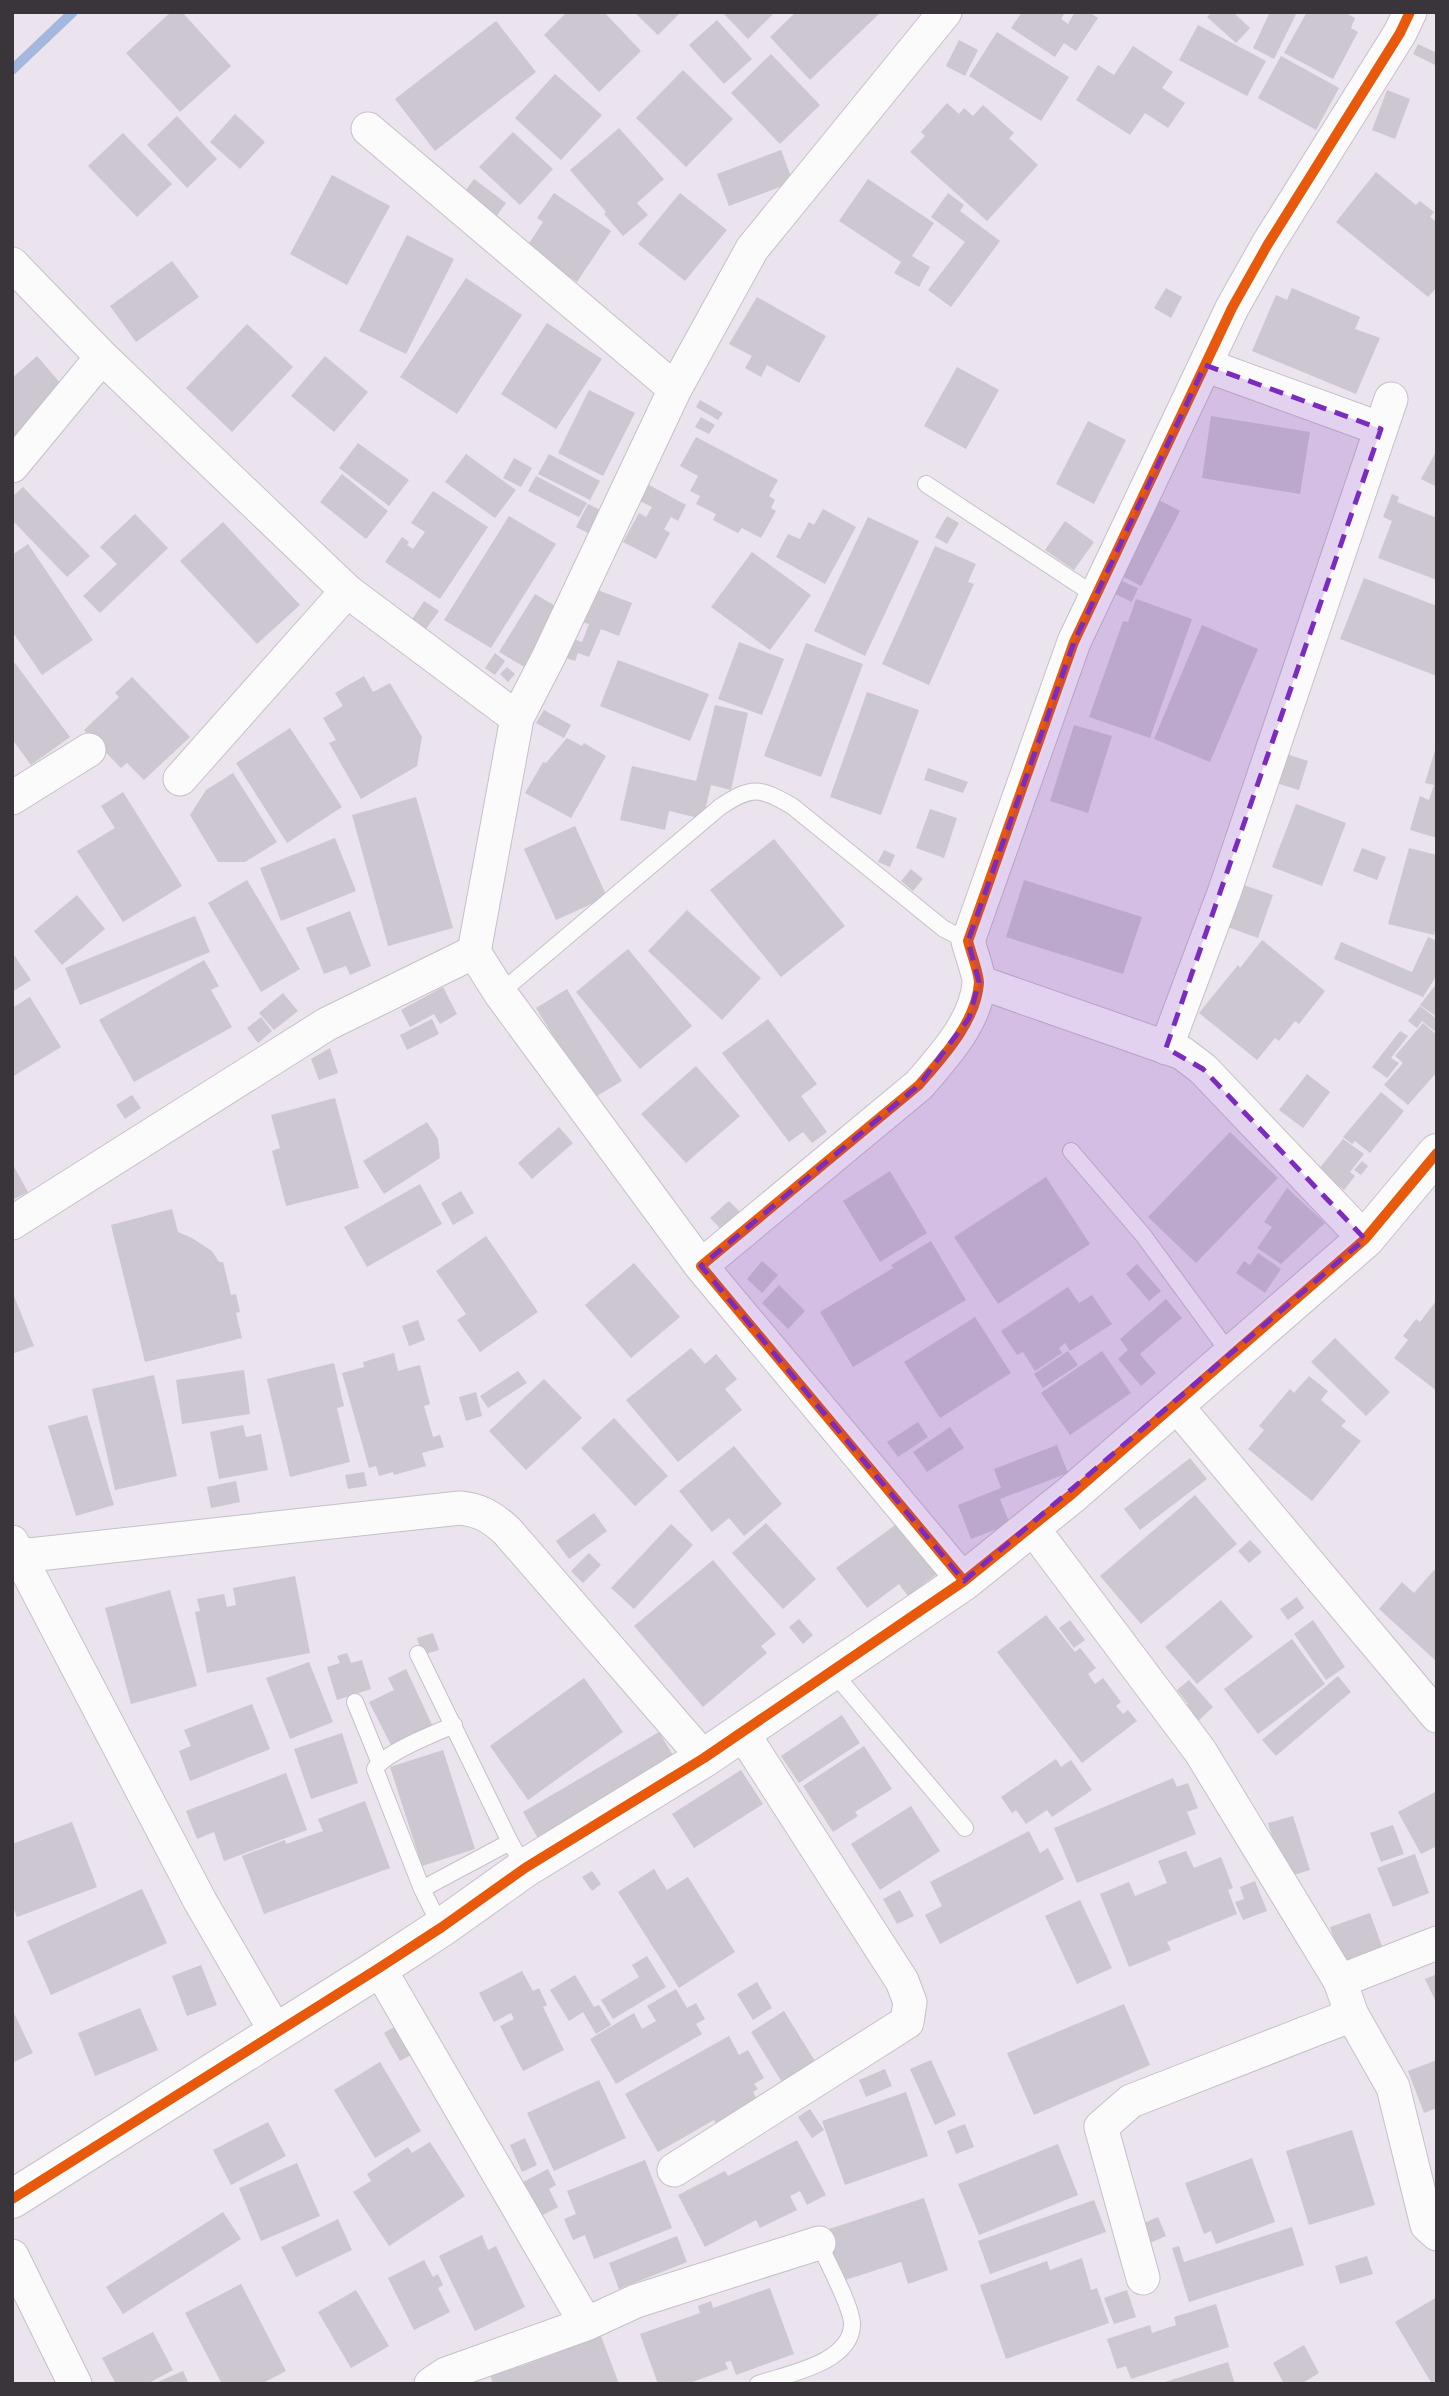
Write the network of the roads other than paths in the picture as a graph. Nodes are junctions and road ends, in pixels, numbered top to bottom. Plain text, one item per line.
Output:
1 (945, 12) edge
2 (1410, 12) edge
3 (368, 129) dead end
4 (12, 264) edge
5 (102, 357) junction
6 (1205, 365) junction
7 (675, 389) junction
8 (12, 466) edge
9 (926, 484) dead end
10 (347, 591) junction
11 (1096, 596) junction
12 (517, 718) junction
13 (89, 750) dead end
14 (180, 779) dead end
15 (12, 798) edge
16 (968, 941) junction
17 (474, 952) junction
18 (979, 982) junction
19 (500, 993) junction
20 (1166, 1048) junction
21 (1071, 1151) dead end
22 (1437, 1153) edge
23 (12, 1223) edge
24 (1365, 1239) junction
25 (701, 1266) junction
26 (1231, 1355) junction
27 (1175, 1404) junction
28 (1031, 1527) junction
29 (16, 1549) edge
30 (964, 1581) junction
31 (418, 1654) dead end
32 (832, 1671) junction
33 (355, 1702) dead end
34 (1437, 1716) edge
35 (454, 1725) junction
36 (742, 1732) junction
37 (704, 1758) junction
38 (379, 1761) junction
39 (965, 1828) dead end
40 (518, 1855) junction
41 (422, 1889) junction
42 (442, 1927) junction
43 (1437, 1943) edge
44 (379, 1968) junction
45 (1340, 1981) junction
46 (1352, 2015) junction
47 (276, 2032) junction
48 (674, 2170) dead end
49 (12, 2199) edge
50 (1437, 2234) edge
51 (819, 2243) joint
52 (12, 2256) edge
53 (1143, 2277) dead end
54 (586, 2324) junction
55 (443, 2380) edge
56 (75, 2384) edge
57 (758, 2384) edge

1 - 7 street
2 - 6 street
3 - 7 street
4 - 5 street
5 - 8 street
5 - 10 street
6 - 11 street
6 - 20 street
7 - 12 street
9 - 11 lane
10 - 12 street
10 - 14 street
11 - 16 street
12 - 17 street
13 - 15 street
16 - 18 street
16 - 19 lane
17 - 19 street
17 - 23 street
18 - 20 street
18 - 25 street
19 - 25 street
20 - 24 street
21 - 26 lane
22 - 24 street
24 - 26 street
25 - 30 street
26 - 27 street
27 - 28 street
27 - 34 street
28 - 30 street
28 - 45 street
29 - 37 street
29 - 47 street
30 - 32 street
31 - 35 lane
32 - 36 street
32 - 39 lane
33 - 38 lane
35 - 38 lane
35 - 40 lane
36 - 37 street
36 - 48 street
37 - 40 street
38 - 41 lane
40 - 41 lane
40 - 42 street
41 - 42 lane
42 - 44 street
43 - 45 street
44 - 47 street
44 - 54 street
45 - 46 street
46 - 50 street
46 - 53 street
47 - 49 street
51 - 54 street
51 - 57 lane
52 - 56 street
54 - 55 street

